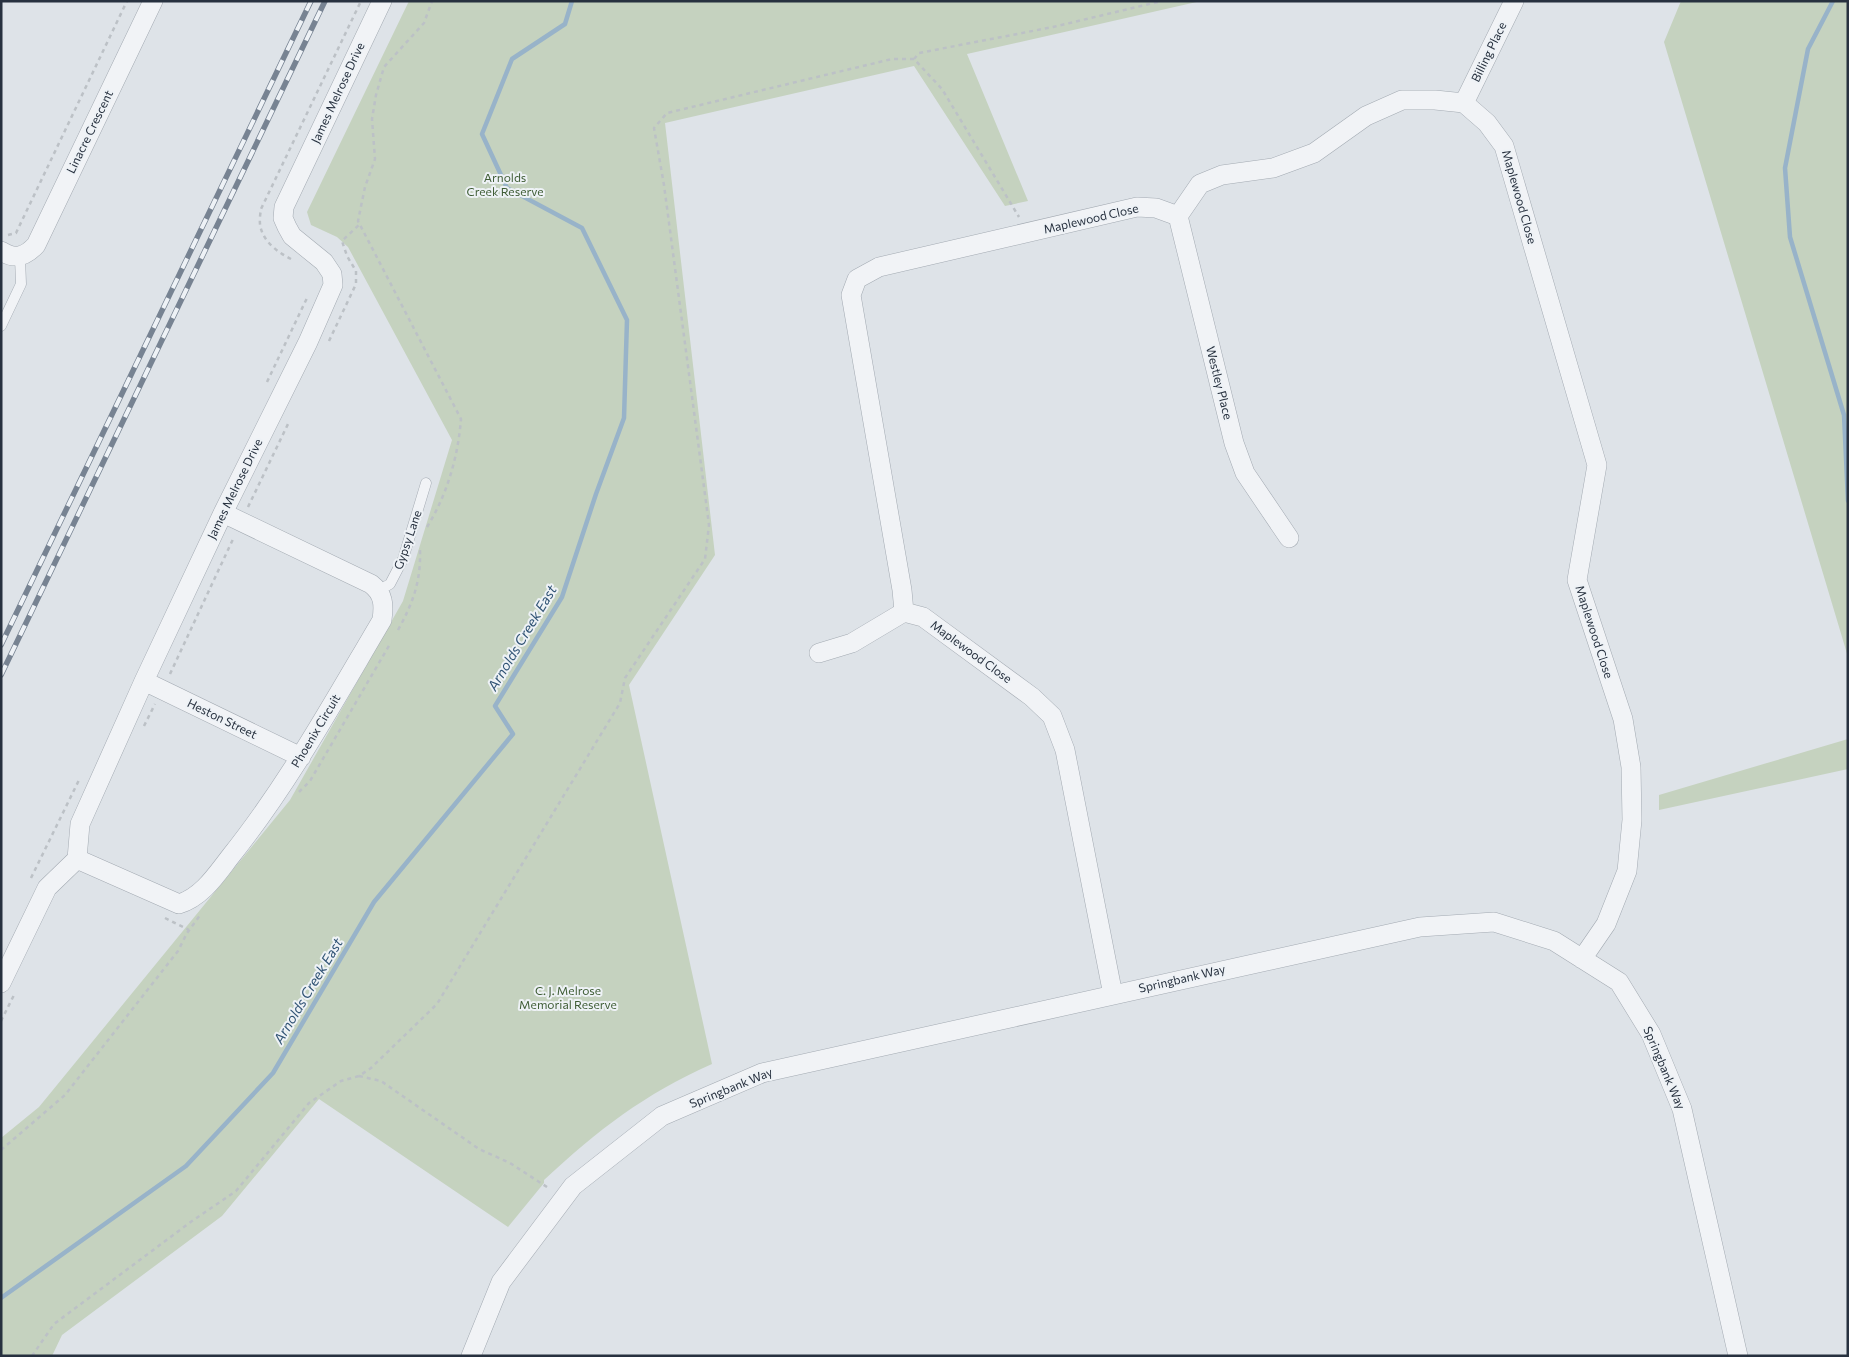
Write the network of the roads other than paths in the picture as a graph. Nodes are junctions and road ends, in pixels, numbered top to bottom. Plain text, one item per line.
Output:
1 (153, 1) edge
2 (382, 1) edge
3 (1514, 1) edge
4 (1464, 103) junction
5 (1178, 216) junction
6 (1, 251) edge
7 (20, 257) junction
8 (1, 326) edge
9 (426, 483) dead end
10 (223, 513) junction
11 (1289, 538) dead end
12 (379, 590) junction
13 (904, 612) junction
14 (819, 653) dead end
15 (144, 681) junction
16 (301, 757) junction
17 (77, 859) junction
18 (1582, 959) junction
19 (1, 983) edge
20 (1113, 995) junction
21 (471, 1356) edge
22 (1738, 1356) edge

1 - 7 street, Linacre Crescent
2 - 10 street, James Melrose Drive
3 - 4 street, Billing Place
4 - 5 street
4 - 18 street, Maplewood Close
5 - 11 street, Westley Place
5 - 13 street, Maplewood Close
6 - 7 street
7 - 8 lane
9 - 12 lane, Gypsy Lane
10 - 12 street
10 - 15 street, James Melrose Drive
12 - 16 street, Phoenix Circuit
13 - 14 street
13 - 20 street, Maplewood Close
15 - 16 street, Heston Street
15 - 17 street, James Melrose Drive
16 - 17 street, Phoenix Circuit
17 - 19 street
18 - 20 street, Springbank Way
18 - 22 street, Springbank Way
20 - 21 street, Springbank Way

